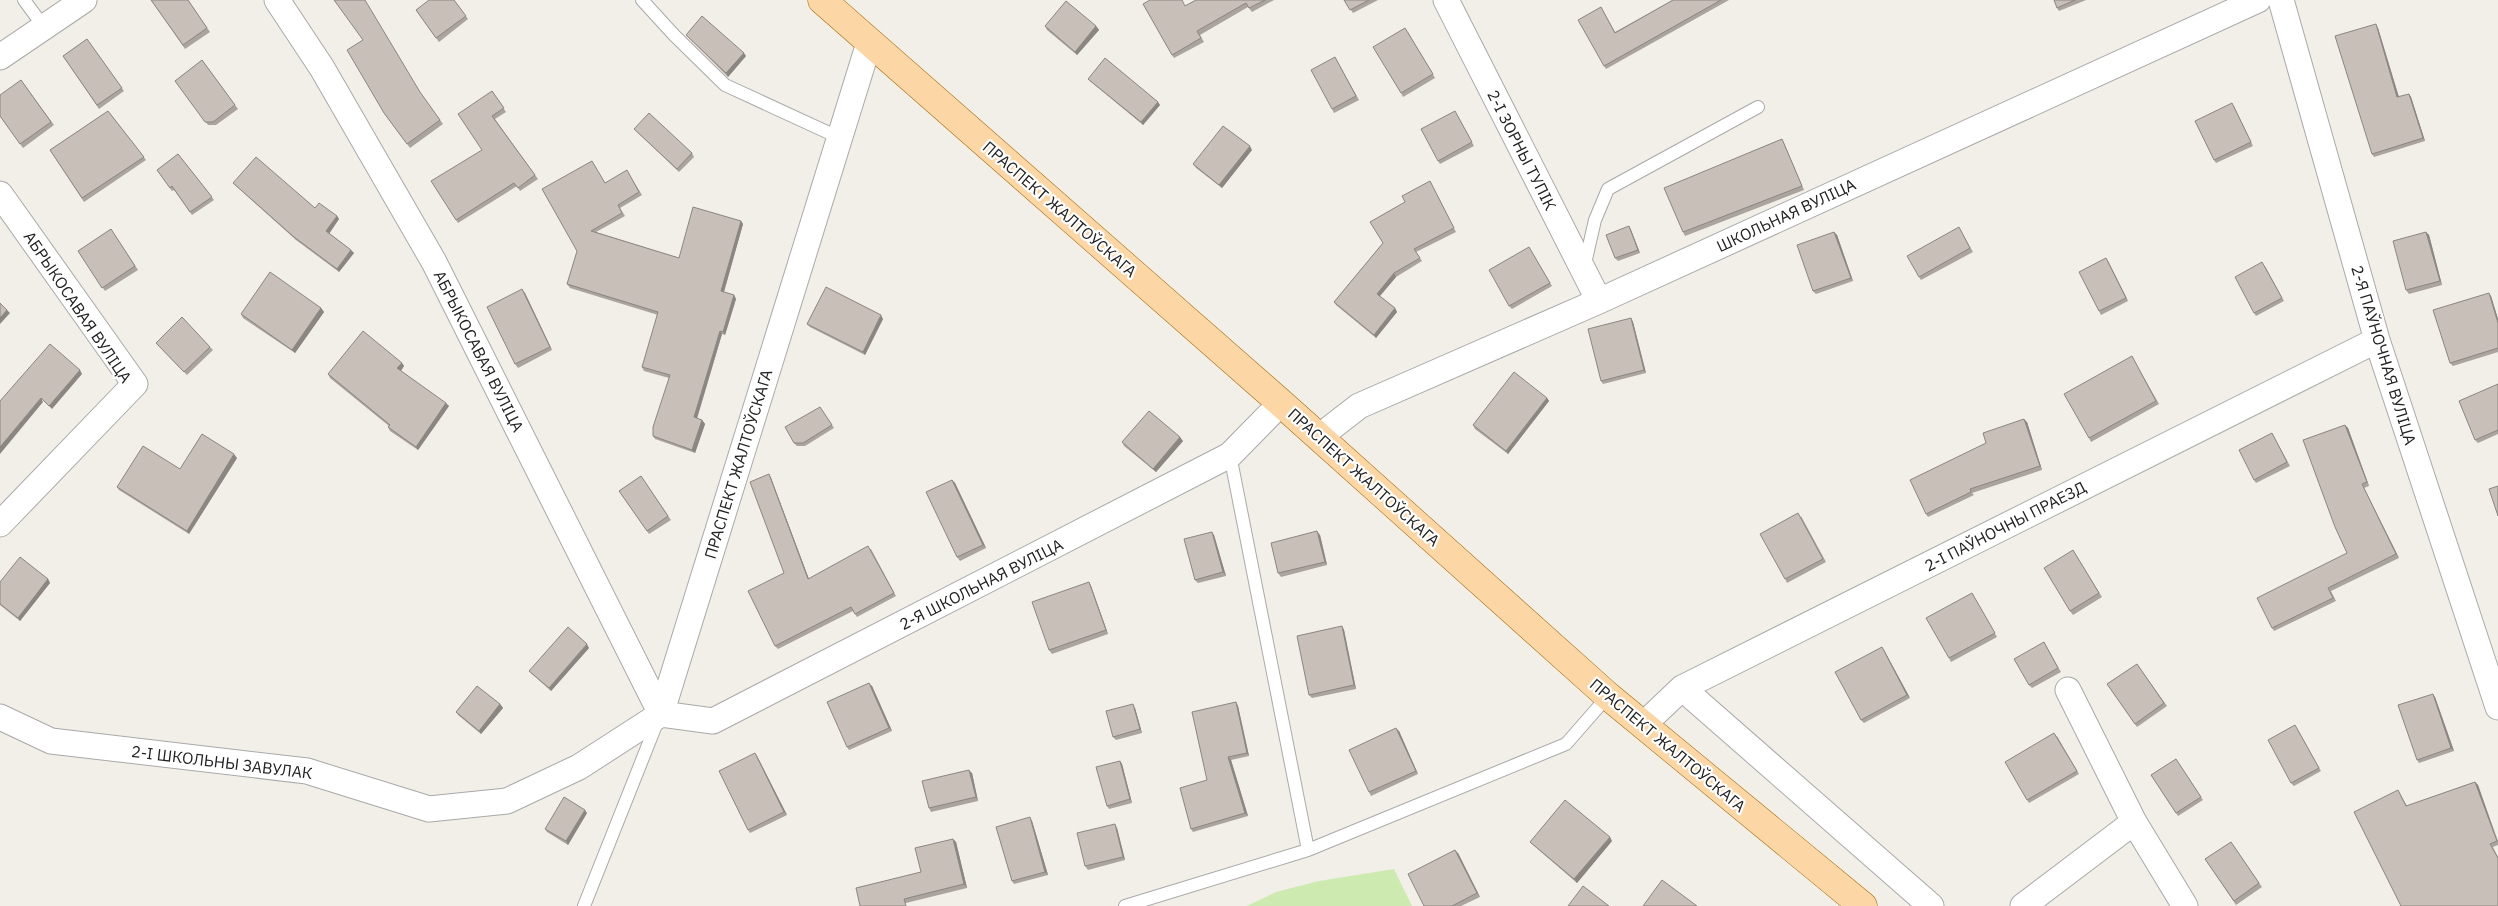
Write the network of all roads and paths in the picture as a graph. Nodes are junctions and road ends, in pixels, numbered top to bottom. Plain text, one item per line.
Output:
1 (24, 0) edge
2 (84, 0) edge
3 (277, 0) edge
4 (642, 0) edge
5 (1446, 0) edge
6 (2258, 0) edge
7 (2281, 0) edge
8 (832, 4) edge
9 (44, 27) junction
10 (869, 43) junction
11 (0, 57) edge
12 (1758, 107) dead end
13 (840, 138) junction
14 (0, 194) edge
15 (1583, 271) junction
16 (1599, 301) junction
17 (2377, 340) junction
18 (1282, 402) junction
19 (1319, 437) junction
20 (1230, 455) junction
21 (0, 524) edge
22 (1682, 688) junction
23 (2068, 690) dead end
24 (1608, 696) junction
25 (2498, 707) edge
26 (661, 714) junction
27 (0, 717) edge
28 (1643, 725) junction
29 (2134, 822) junction
30 (1308, 850) junction
31 (584, 906) edge
32 (1125, 906) edge
33 (1863, 906) edge
34 (1931, 906) edge
35 (2023, 906) edge
36 (2185, 906) edge

1 - 9 lane
2 - 9 street
3 - 26 street, АБРЫКОСАВАЯ ВУЛІЦА
4 - 13 lane
5 - 15 street, 2-І ЗОРНЫ ТУПІК
6 - 16 street, ШКОЛЬНАЯ ВУЛІЦА
7 - 17 street, 2-Я ПАЎНОЧНАЯ ВУЛІЦА
8 - 10 main road, ПРАСПЕКТ ЖАЛТОЎСКАГА
9 - 11 street
10 - 13 street, ПРАСПЕКТ ЖАЛТОЎСКАГА
10 - 18 main road, ПРАСПЕКТ ЖАЛТОЎСКАГА
12 - 15 lane
13 - 26 street, ПРАСПЕКТ ЖАЛТОЎСКАГА
14 - 21 street, АБРЫКОСАВАЯ ВУЛІЦА
15 - 16 street, 2-І ЗОРНЫ ТУПІК
16 - 19 street, ШКОЛЬНАЯ ВУЛІЦА
17 - 22 street, 2-І ПАЎНОЧНЫ ПРАЕЗД
17 - 25 street, 2-Я ПАЎНОЧНАЯ ВУЛІЦА
18 - 19 main road, ПРАСПЕКТ ЖАЛТОЎСКАГА
18 - 20 street, 2-Я ШКОЛЬНАЯ ВУЛІЦА
19 - 24 main road, ПРАСПЕКТ ЖАЛТОЎСКАГА
20 - 26 street, 2-Я ШКОЛЬНАЯ ВУЛІЦА
20 - 30 lane
22 - 28 street, 2-І ПАЎНОЧНЫ ПРАЕЗД
22 - 34 street
23 - 29 street
24 - 28 main road, ПРАСПЕКТ ЖАЛТОЎСКАГА
24 - 30 lane
26 - 27 street, 2-І ШКОЛЬНЫ ЗАВУЛАК
26 - 31 lane
28 - 33 main road, ПРАСПЕКТ ЖАЛТОЎСКАГА
29 - 35 street
29 - 36 street
30 - 32 lane

